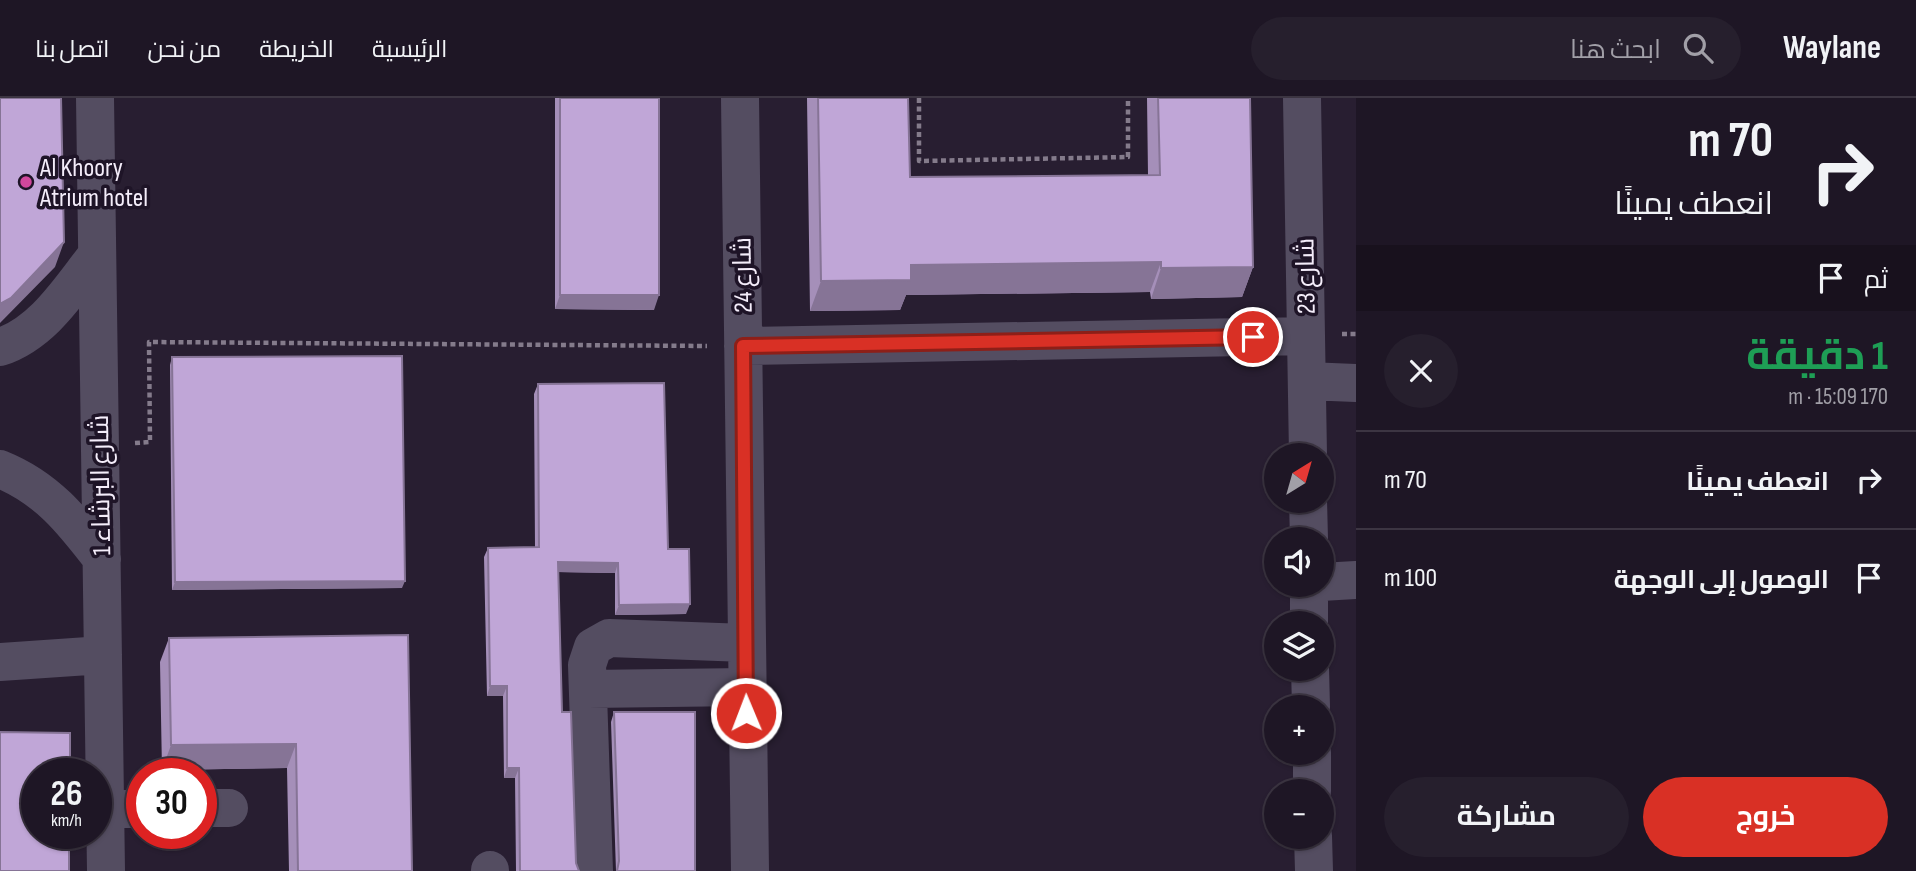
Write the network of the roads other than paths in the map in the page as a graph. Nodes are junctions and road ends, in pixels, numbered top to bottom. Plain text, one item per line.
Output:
1 (95, 98) edge
2 (740, 98) edge
3 (1302, 98) edge
4 (96, 256) junction
5 (1306, 335) junction
6 (743, 346) junction
7 (0, 347) edge
8 (1307, 381) junction
9 (1356, 383) edge
10 (1308, 443) edge
11 (0, 469) edge
12 (102, 559) junction
13 (1356, 580) edge
14 (1334, 581) edge
15 (746, 643) junction
16 (103, 654) junction
17 (0, 662) edge
18 (746, 687) junction
19 (588, 689) junction
20 (123, 809) edge
21 (1313, 849) edge
22 (106, 871) edge
23 (594, 871) edge
24 (750, 871) edge
25 (1314, 871) edge

1 - 4 street, شارع البرشاء 1
2 - 6 street, شارع 24
3 - 5 street, شارع 23
4 - 7 street
4 - 12 street, شارع البرشاء 1
5 - 6 street
5 - 8 street, شارع 23
6 - 15 street, شارع 24
8 - 9 street
8 - 10 street, شارع 23
11 - 12 street
12 - 16 street, شارع البرشاء 1
13 - 14 street
15 - 18 street, شارع 24
15 - 19 street
16 - 17 street
16 - 20 street, شارع البرشاء 1
18 - 19 street
18 - 24 street, شارع 24
19 - 23 street
20 - 22 street, شارع البرشاء 1
21 - 25 street

